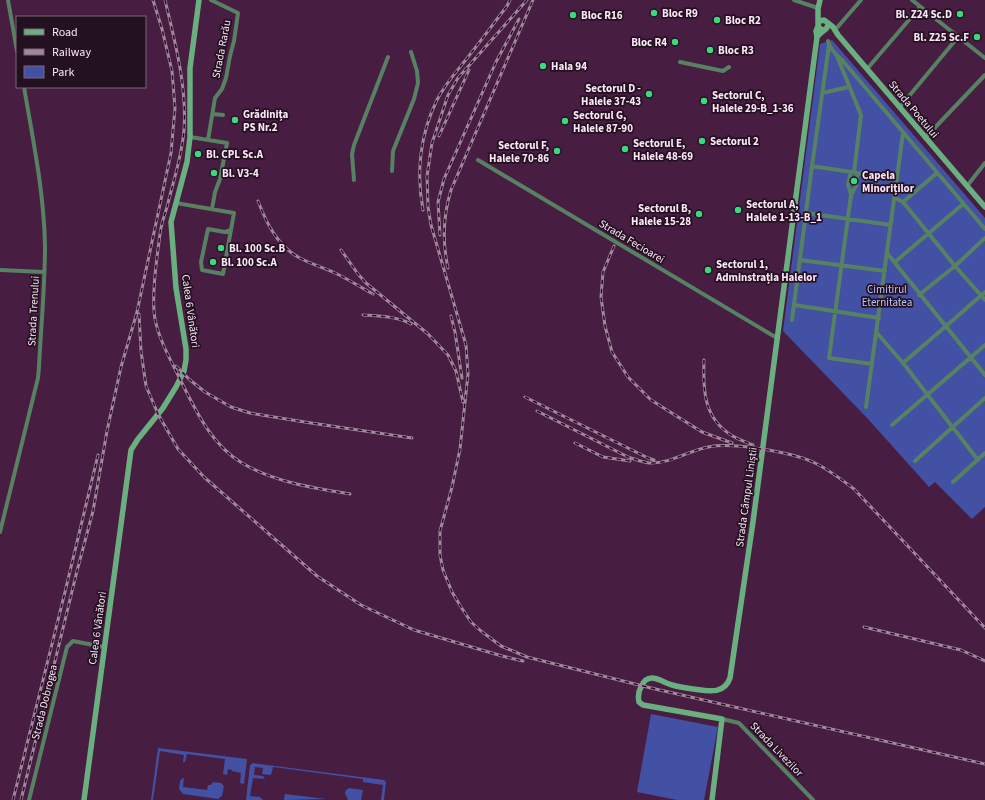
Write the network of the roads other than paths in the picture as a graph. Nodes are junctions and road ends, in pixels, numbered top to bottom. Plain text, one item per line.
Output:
1 (8, 0) edge
2 (199, 0) edge
3 (211, 0) edge
4 (796, 0) edge
5 (820, 0) edge
6 (861, 0) edge
7 (912, 0) edge
8 (920, 7) junction
9 (818, 8) junction
10 (827, 22) junction
11 (821, 27) junction
12 (836, 32) junction
13 (958, 37) junction
14 (16, 45) edge
15 (411, 52) dead end
16 (836, 54) junction
17 (388, 57) dead end
18 (985, 58) edge
19 (680, 62) dead end
20 (729, 67) dead end
21 (867, 69) junction
22 (985, 75) edge
23 (849, 87) junction
24 (24, 88) edge
25 (822, 93) junction
26 (900, 107) junction
27 (213, 114) junction
28 (223, 115) dead end
29 (903, 133) junction
30 (190, 137) junction
31 (925, 138) junction
32 (208, 140) junction
33 (478, 160) dead end
34 (985, 163) edge
35 (812, 166) junction
36 (392, 171) dead end
37 (854, 172) junction
38 (937, 173) junction
39 (897, 178) junction
40 (354, 180) dead end
41 (967, 186) junction
42 (851, 195) junction
43 (895, 198) junction
44 (903, 202) junction
45 (176, 203) junction
46 (963, 204) junction
47 (985, 207) edge
48 (212, 209) junction
49 (806, 213) junction
50 (847, 218) junction
51 (891, 225) junction
52 (231, 230) junction
53 (985, 230) edge
54 (928, 233) junction
55 (985, 238) edge
56 (887, 253) junction
57 (800, 260) junction
58 (894, 262) junction
59 (841, 265) junction
60 (955, 266) junction
61 (0, 270) edge
62 (885, 271) junction
63 (44, 272) junction
64 (985, 292) edge
65 (919, 295) junction
66 (981, 295) junction
67 (985, 300) edge
68 (794, 306) junction
69 (835, 311) junction
70 (879, 318) junction
71 (792, 320) dead end
72 (946, 327) junction
73 (877, 333) junction
74 (778, 338) junction
75 (985, 345) edge
76 (970, 358) junction
77 (903, 363) junction
78 (872, 364) junction
79 (985, 375) edge
80 (928, 395) junction
81 (985, 398) edge
82 (866, 407) dead end
83 (892, 425) dead end
84 (953, 427) junction
85 (985, 453) edge
86 (978, 460) junction
87 (915, 461) dead end
88 (952, 482) dead end
89 (0, 532) edge
90 (104, 647) junction
91 (722, 719) junction
92 (29, 800) edge
93 (84, 800) edge
94 (712, 800) edge
95 (813, 800) edge

1 - 14 street
2 - 30 street, Calea 6 Vânători
3 - 27 street, Strada Rarău
4 - 9 street
5 - 9 street
6 - 12 street
7 - 8 street
8 - 13 street
8 - 21 street
9 - 10 street, Strada Poetului
9 - 11 street
10 - 11 street
10 - 11 street
10 - 12 street, Strada Poetului
11 - 12 street
11 - 74 street, Strada Câmpul Liniștii
12 - 21 street, Strada Poetului
13 - 18 street
13 - 26 street
15 - 36 street
16 - 23 street
16 - 25 street
16 - 29 street
17 - 40 street
19 - 20 street
21 - 26 street, Strada Poetului
22 - 31 street
23 - 25 street
23 - 37 street
24 - 63 street, Strada Trenului
25 - 35 street
26 - 31 street, Strada Poetului
27 - 28 street
27 - 32 street, Strada Rarău
29 - 38 street
29 - 39 street
30 - 32 street
30 - 45 street, Calea 6 Vânători
31 - 41 street, Strada Poetului
32 - 48 street
33 - 74 street, Strada Fecioarei
34 - 41 street
35 - 37 street
35 - 49 street
37 - 39 street
37 - 42 street
37 - 42 street
38 - 44 street
38 - 46 street
39 - 43 street
41 - 47 street, Strada Poetului
42 - 50 street
43 - 44 street
43 - 51 street
44 - 54 street
45 - 48 street
45 - 90 street, Calea 6 Vânători
46 - 53 street
46 - 54 street
48 - 52 street
49 - 50 street
49 - 57 street
50 - 51 street
50 - 59 street
51 - 56 street
52 - 52 street
54 - 58 street
54 - 60 street
55 - 60 street
56 - 58 street
56 - 62 street
57 - 59 street
57 - 68 street
58 - 65 street
59 - 62 street
59 - 69 street
60 - 65 street
60 - 66 street
61 - 63 street
62 - 70 street
63 - 89 street, Strada Trenului
64 - 66 street
65 - 72 street
66 - 67 street
66 - 72 street
68 - 69 street
68 - 71 street
69 - 70 street
69 - 78 street
70 - 73 street
72 - 76 street
72 - 77 street
73 - 77 street
73 - 78 street
74 - 91 street, Strada Câmpul Liniștii
75 - 76 street
76 - 79 street
76 - 80 street
77 - 80 street
78 - 82 street
80 - 83 street
80 - 84 street
81 - 84 street
84 - 86 street
84 - 87 street
85 - 86 street
86 - 88 street
90 - 92 street, Strada Dobrogea
90 - 93 street, Calea 6 Vânători
91 - 94 street
91 - 95 street, Strada Livezilor

